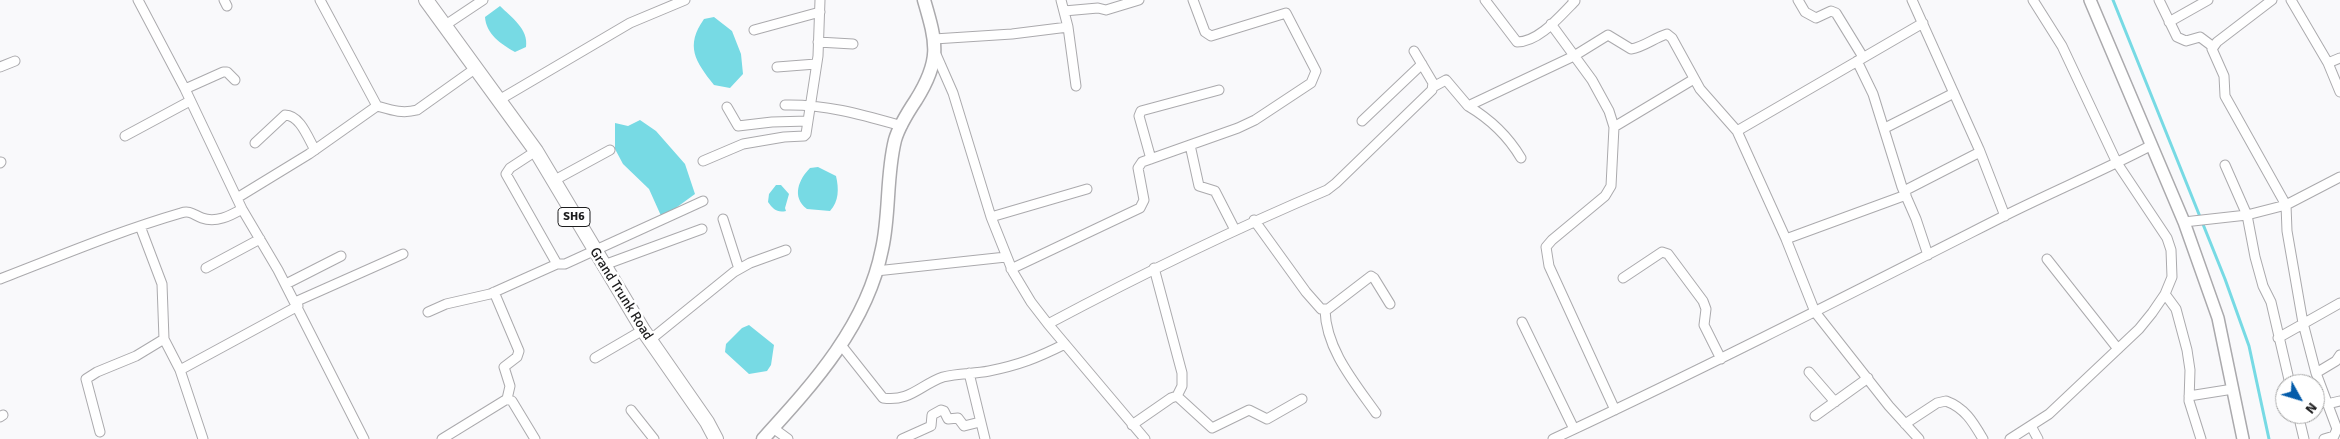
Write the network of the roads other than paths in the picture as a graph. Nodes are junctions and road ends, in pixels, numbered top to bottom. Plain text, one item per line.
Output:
1 (138, 0) edge
2 (320, 0) edge
3 (426, 0) edge
4 (483, 0) edge
5 (685, 0) edge
6 (820, 0) edge
7 (924, 0) edge
8 (1061, 0) edge
9 (1139, 0) edge
10 (1193, 0) edge
11 (1485, 0) edge
12 (1575, 0) edge
13 (1798, 0) edge
14 (1912, 0) edge
15 (2033, 0) edge
16 (2090, 0) edge
17 (2160, 0) edge
18 (2207, 0) edge
19 (2272, 0) edge
20 (2291, 0) edge
21 (1064, 11) junction
22 (820, 12) junction
23 (2169, 22) junction
24 (1923, 23) junction
25 (1551, 24) junction
26 (444, 26) junction
27 (1068, 27) junction
28 (754, 30) dead end
29 (818, 42) junction
30 (853, 44) dead end
31 (934, 44) junction
32 (2212, 46) junction
33 (1414, 51) dead end
34 (1574, 56) junction
35 (2340, 58) edge
36 (1860, 59) junction
37 (15, 61) dead end
38 (816, 64) junction
39 (1422, 64) junction
40 (2328, 64) junction
41 (0, 67) edge
42 (777, 67) dead end
43 (476, 68) junction
44 (1694, 79) junction
45 (234, 80) dead end
46 (1076, 86) dead end
47 (1434, 87) junction
48 (185, 89) junction
49 (1220, 90) dead end
50 (2340, 92) edge
51 (1954, 93) junction
52 (499, 100) junction
53 (190, 101) junction
54 (810, 104) junction
55 (785, 105) dead end
56 (377, 106) junction
57 (1468, 106) junction
58 (727, 107) dead end
59 (808, 121) junction
60 (1362, 121) dead end
61 (902, 126) junction
62 (1614, 127) junction
63 (1885, 128) junction
64 (1737, 131) junction
65 (125, 136) dead end
66 (255, 143) dead end
67 (1190, 145) junction
68 (2150, 146) junction
69 (315, 150) junction
70 (610, 150) dead end
71 (536, 151) junction
72 (1980, 152) junction
73 (1521, 158) dead end
74 (1151, 159) junction
75 (703, 161) dead end
76 (2118, 163) junction
77 (2226, 165) dead end
78 (2340, 177) edge
79 (553, 181) junction
80 (1087, 189) dead end
81 (1905, 193) junction
82 (237, 198) junction
83 (703, 201) dead end
84 (2286, 205) junction
85 (242, 209) junction
86 (2247, 215) junction
87 (2005, 216) junction
88 (991, 217) junction
89 (723, 219) dead end
90 (1254, 220) junction
91 (2184, 222) junction
92 (140, 226) junction
93 (702, 229) dead end
94 (1234, 230) junction
95 (260, 238) junction
96 (1786, 239) junction
97 (594, 250) junction
98 (786, 250) dead end
99 (404, 254) dead end
100 (1928, 255) junction
101 (341, 256) dead end
102 (1006, 257) junction
103 (2047, 259) dead end
104 (558, 264) junction
105 (604, 266) junction
106 (206, 268) dead end
107 (1011, 268) junction
108 (1154, 268) junction
109 (739, 269) junction
110 (876, 271) junction
111 (1623, 278) dead end
112 (0, 279) edge
113 (286, 284) junction
114 (494, 292) junction
115 (2165, 294) junction
116 (2340, 303) edge
117 (297, 304) junction
118 (1390, 304) dead end
119 (1325, 310) junction
120 (428, 312) dead end
121 (1816, 312) junction
122 (1522, 322) dead end
123 (2303, 323) junction
124 (1048, 324) junction
125 (647, 335) junction
126 (2278, 338) junction
127 (164, 340) junction
128 (1065, 344) junction
129 (841, 345) junction
130 (2118, 349) junction
131 (2340, 355) edge
132 (594, 358) dead end
133 (1721, 359) junction
134 (180, 370) junction
135 (1809, 372) dead end
136 (969, 373) junction
137 (2316, 373) junction
138 (2287, 374) edge
139 (1868, 378) junction
140 (2233, 389) junction
141 (1177, 396) junction
142 (2189, 396) junction
143 (1302, 399) dead end
144 (508, 400) junction
145 (2340, 400) edge
146 (1835, 402) junction
147 (2327, 404) junction
148 (631, 410) dead end
149 (1615, 410) junction
150 (1376, 413) dead end
151 (1815, 416) dead end
152 (980, 422) junction
153 (1905, 424) junction
154 (2300, 424) edge
155 (1132, 425) junction
156 (2031, 426) junction
157 (774, 428) junction
158 (1574, 429) junction
159 (100, 432) dead end
160 (203, 439) edge
161 (364, 439) edge
162 (442, 439) edge
163 (536, 439) edge
164 (654, 439) edge
165 (716, 439) edge
166 (763, 439) edge
167 (788, 439) edge
168 (902, 439) edge
169 (985, 439) edge
170 (1145, 439) edge
171 (1553, 439) edge
172 (1919, 439) edge
173 (1983, 439) edge
174 (2010, 439) edge
175 (2038, 439) edge
176 (2200, 439) edge
177 (2243, 439) edge
178 (2304, 439) edge
179 (2324, 439) edge

1 - 48 street
2 - 56 street
3 - 26 main road, Grand Trunk Road / SH6
4 - 26 street
5 - 52 street
6 - 22 street
7 - 31 main road
8 - 21 street
9 - 21 street
10 - 67 street
11 - 25 street
12 - 25 street
13 - 36 street
14 - 24 street
15 - 76 street
16 - 68 street
17 - 23 street
18 - 23 street
19 - 32 street
20 - 40 street
21 - 27 street
22 - 28 street
22 - 29 street
23 - 32 street
24 - 36 street
24 - 51 street
25 - 34 street
26 - 43 main road, Grand Trunk Road / SH6
27 - 31 street
27 - 46 street
29 - 30 street
29 - 38 street
31 - 61 main road
31 - 88 street
32 - 84 street
33 - 39 street
34 - 44 street
34 - 57 street
34 - 62 street
35 - 40 street
36 - 63 street
36 - 64 street
37 - 41 street
38 - 42 street
38 - 54 street
39 - 47 street
39 - 60 street
40 - 50 street
43 - 52 main road, Grand Trunk Road / SH6
43 - 56 street
44 - 62 street
44 - 64 street
45 - 48 street
47 - 57 street
47 - 90 street
48 - 53 street
49 - 74 street
51 - 63 street
51 - 72 street
52 - 71 main road, Grand Trunk Road / SH6
53 - 65 street
53 - 82 street
54 - 55 street
54 - 59 street
54 - 61 street
56 - 69 street
57 - 73 street
58 - 59 street
59 - 75 street
61 - 110 main road
62 - 149 street
63 - 81 street
64 - 96 street
66 - 69 street
67 - 74 street
67 - 94 street
68 - 76 street
68 - 91 street
69 - 82 street
70 - 79 street
71 - 79 main road, Grand Trunk Road / SH6
71 - 104 street
72 - 81 street
72 - 87 street
74 - 107 street
76 - 87 street
76 - 115 street
77 - 86 street
78 - 84 street
79 - 97 main road, Grand Trunk Road / SH6
80 - 88 street
81 - 96 street
81 - 100 street
82 - 85 street
83 - 97 street
84 - 86 street
84 - 123 street
85 - 92 street
85 - 95 street
86 - 91 street
86 - 126 street
87 - 100 street
88 - 102 street
89 - 109 street
90 - 94 street
90 - 119 street
91 - 140 street
92 - 112 street
92 - 127 street
93 - 105 street
94 - 108 street
95 - 106 street
95 - 113 street
96 - 121 street
97 - 104 street
97 - 105 main road, Grand Trunk Road / SH6
98 - 109 street
99 - 117 street
100 - 121 street
101 - 113 street
102 - 107 street
102 - 110 street
103 - 130 street
104 - 114 street
105 - 125 main road, Grand Trunk Road / SH6
107 - 124 street
108 - 124 street
108 - 141 street
109 - 125 street
110 - 129 main road
111 - 133 street
113 - 117 street
114 - 120 street
114 - 144 street
115 - 130 street
115 - 142 street
116 - 123 street
117 - 134 street
117 - 161 street
118 - 119 street
119 - 150 street
121 - 133 street
121 - 139 street
122 - 158 street
123 - 126 street
123 - 137 street
124 - 128 street
125 - 132 street
125 - 165 main road, Grand Trunk Road / SH6
126 - 138 street
127 - 134 street
127 - 159 street
128 - 136 street
128 - 155 street
129 - 136 street
129 - 157 main road
130 - 156 street
131 - 137 street
133 - 149 street
134 - 160 street
135 - 146 street
136 - 152 street
137 - 147 street
139 - 146 street
139 - 153 street
140 - 142 street
140 - 177 street
141 - 143 street
141 - 155 street
142 - 176 street
144 - 162 street
144 - 163 street
145 - 147 street
146 - 151 street
147 - 179 street
148 - 164 street
149 - 158 street
152 - 168 street
152 - 169 street
153 - 172 street
153 - 173 street
154 - 178 street
155 - 170 street
156 - 174 street
156 - 175 street
157 - 166 main road
157 - 167 street
158 - 171 street

